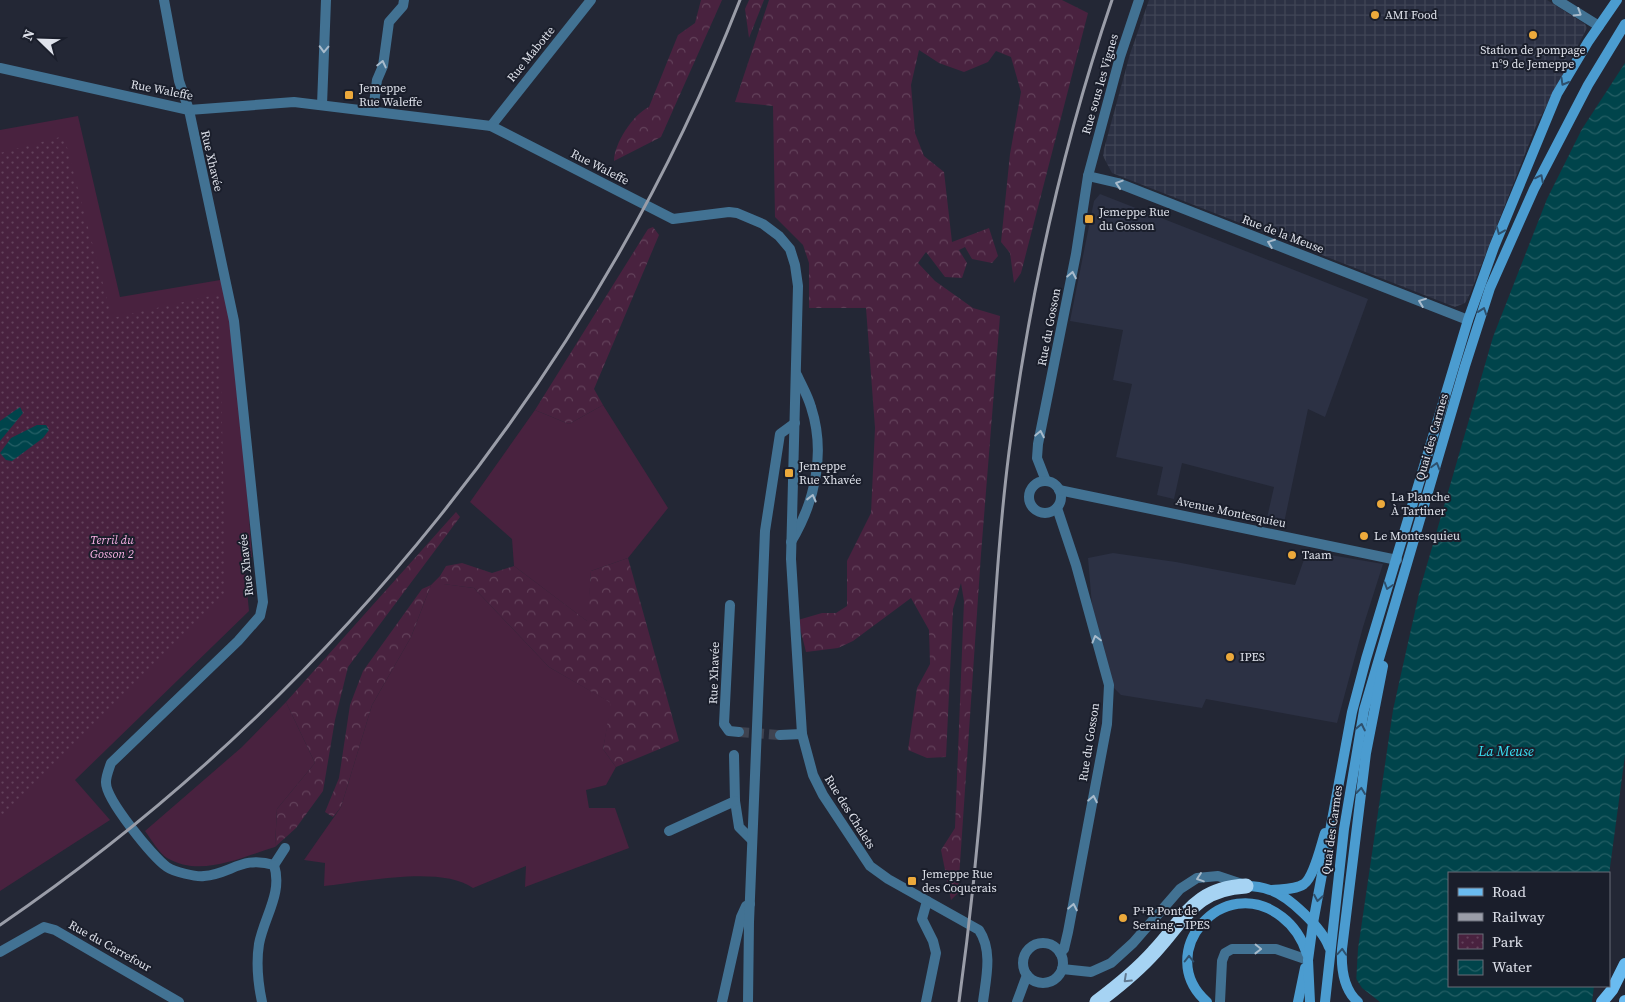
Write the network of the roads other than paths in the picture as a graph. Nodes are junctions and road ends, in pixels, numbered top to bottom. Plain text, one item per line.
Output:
1 (164, 0) edge
2 (326, 0) edge
3 (404, 0) edge
4 (591, 0) edge
5 (1139, 0) edge
6 (1557, 0) edge
7 (1617, 0) edge
8 (1625, 24) edge
9 (1599, 26) junction
10 (0, 68) edge
11 (322, 105) junction
12 (189, 110) junction
13 (373, 111) junction
14 (491, 126) junction
15 (1088, 176) junction
16 (795, 265) joint
17 (1468, 320) junction
18 (797, 376) junction
19 (796, 423) junction
20 (1046, 481) junction
21 (1059, 490) junction
22 (1057, 508) junction
23 (791, 542) junction
24 (1397, 560) junction
25 (730, 605) dead end
26 (1387, 630) junction
27 (739, 732) tunnel mouth
28 (802, 734) junction
29 (780, 735) tunnel mouth
30 (734, 755) dead end
31 (1336, 798) junction
32 (735, 800) junction
33 (669, 831) dead end
34 (752, 840) junction
35 (285, 848) dead end
36 (274, 865) junction
37 (1246, 886) junction
38 (1272, 890) junction
39 (927, 901) junction
40 (750, 904) junction
41 (1313, 922) junction
42 (1329, 948) junction
43 (0, 952) edge
44 (1060, 953) junction
45 (1308, 960) junction
46 (1625, 964) edge
47 (1062, 969) junction
48 (1027, 975) junction
49 (927, 998) edge
50 (1356, 1000) edge
51 (179, 1002) edge
52 (262, 1002) edge
53 (722, 1002) edge
54 (748, 1002) edge
55 (983, 1002) edge
56 (1017, 1002) edge
57 (1096, 1002) edge
58 (1207, 1002) edge
59 (1220, 1002) edge
60 (1298, 1002) edge
61 (1310, 1002) edge
62 (1325, 1002) edge
63 (1602, 1002) edge

1 - 12 street, Rue Xhavée
2 -> 11 street
13 -> 3 street
4 - 14 street, Rue Mabotte
5 - 15 street, Rue sous les Vignes
6 -> 9 street
7 - 9 main road, Quai des Carmes
26 -> 8 main road, Quai des Carmes
9 -> 17 main road, Quai des Carmes
10 - 12 street, Rue Waleffe
11 - 12 street, Rue Waleffe
11 - 13 street, Rue Waleffe
12 - 36 street, Rue Xhavée
13 - 14 street, Rue Waleffe
14 - 16 street, Rue Waleffe
17 -> 15 street, Rue de la Meuse
20 -> 15 street, Rue du Gosson
16 - 18 street, Rue des Chalets
17 - 24 main road, Quai des Carmes
18 - 19 street, Rue des Chalets
23 -> 18 street, Rue des Chalets
19 - 23 street, Rue des Chalets
19 - 34 street
20 - 21 street
20 - 22 street
21 - 22 street, Rue du Gosson
21 - 24 street, Avenue Montesquieu
44 -> 22 street, Rue du Gosson
23 - 28 street, Rue des Chalets
24 -> 31 main road, Quai des Carmes
25 - 27 street, Rue Xhavée
42 -> 26 main road, Quai des Carmes
50 -> 26 main road
28 - 29 street
28 - 39 street, Rue des Chalets
30 - 32 street
31 - 38 main road
31 -> 41 main road, Quai des Carmes
32 - 33 street
32 - 34 street
34 - 40 street
35 - 36 street
36 - 52 street
37 - 38 main road
37 -> 47 street
37 -> 57 highway
38 - 41 main road
39 - 49 street
39 - 55 street, Rue des Chalets
40 - 53 street
40 - 54 street
41 - 42 main road
41 - 45 main road, Quai des Carmes
42 - 62 main road, Quai des Carmes
43 - 51 street, Rue du Carrefour
44 - 47 street
44 - 48 street
58 -> 45 main road
59 -> 45 street
45 - 60 main road
45 - 61 main road, Quai des Carmes
46 - 63 main road
47 - 48 street
48 - 56 street

